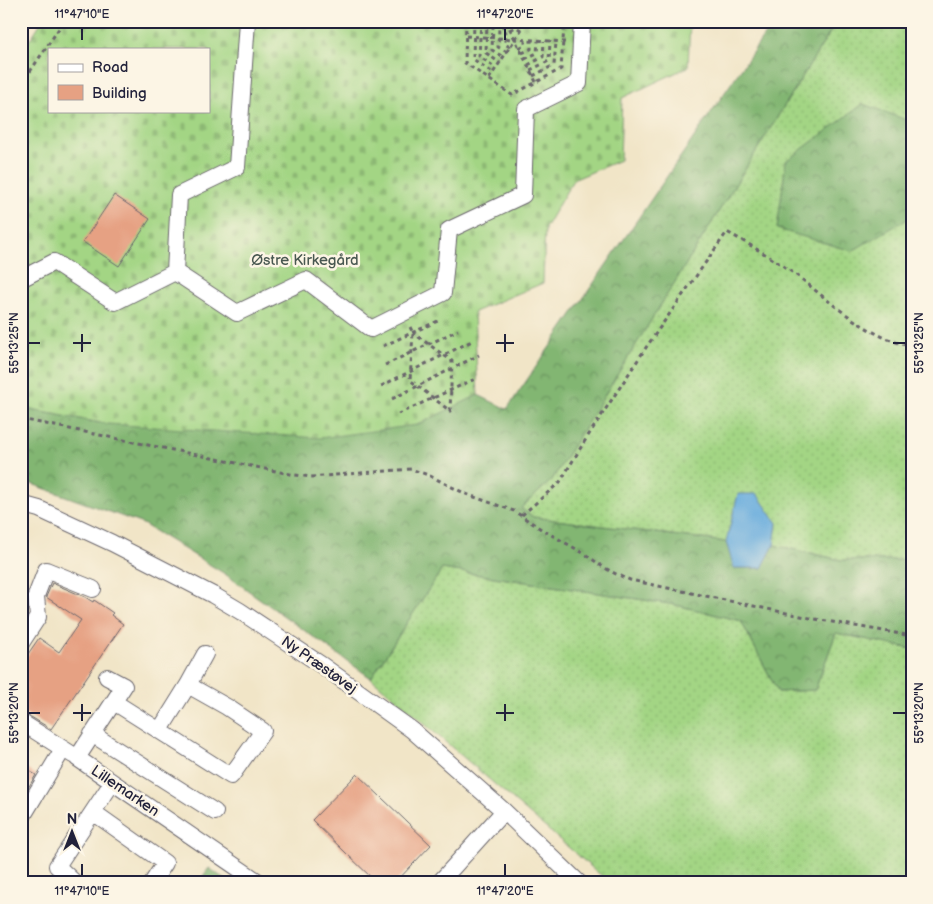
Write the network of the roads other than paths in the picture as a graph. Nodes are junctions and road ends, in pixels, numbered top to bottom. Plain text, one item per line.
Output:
1 (247, 21) edge
2 (582, 21) edge
3 (175, 272) junction
4 (21, 279) edge
5 (21, 504) edge
6 (93, 589) dead end
7 (21, 643) edge
8 (205, 654) dead end
9 (107, 676) dead end
10 (188, 685) junction
11 (114, 702) junction
12 (21, 722) edge
13 (160, 730) junction
14 (92, 734) junction
15 (70, 754) junction
16 (112, 783) junction
17 (504, 811) junction
18 (93, 812) junction
19 (215, 812) dead end
20 (21, 819) edge
21 (75, 883) edge
22 (152, 883) edge
23 (260, 883) edge
24 (439, 883) edge
25 (579, 883) edge

1 - 3 street
2 - 3 street
3 - 4 street
5 - 17 street, Ny Præstøvej
6 - 7 street
8 - 10 street
9 - 11 street, Lillemarken
10 - 13 street
10 - 13 street
11 - 13 street
11 - 14 street, Lillemarken
12 - 15 street
14 - 15 street, Lillemarken
14 - 19 street
15 - 16 street, Lillemarken
15 - 20 street
16 - 18 street
16 - 23 street, Lillemarken
17 - 24 street
17 - 25 street, Ny Præstøvej
18 - 21 street
18 - 22 street

